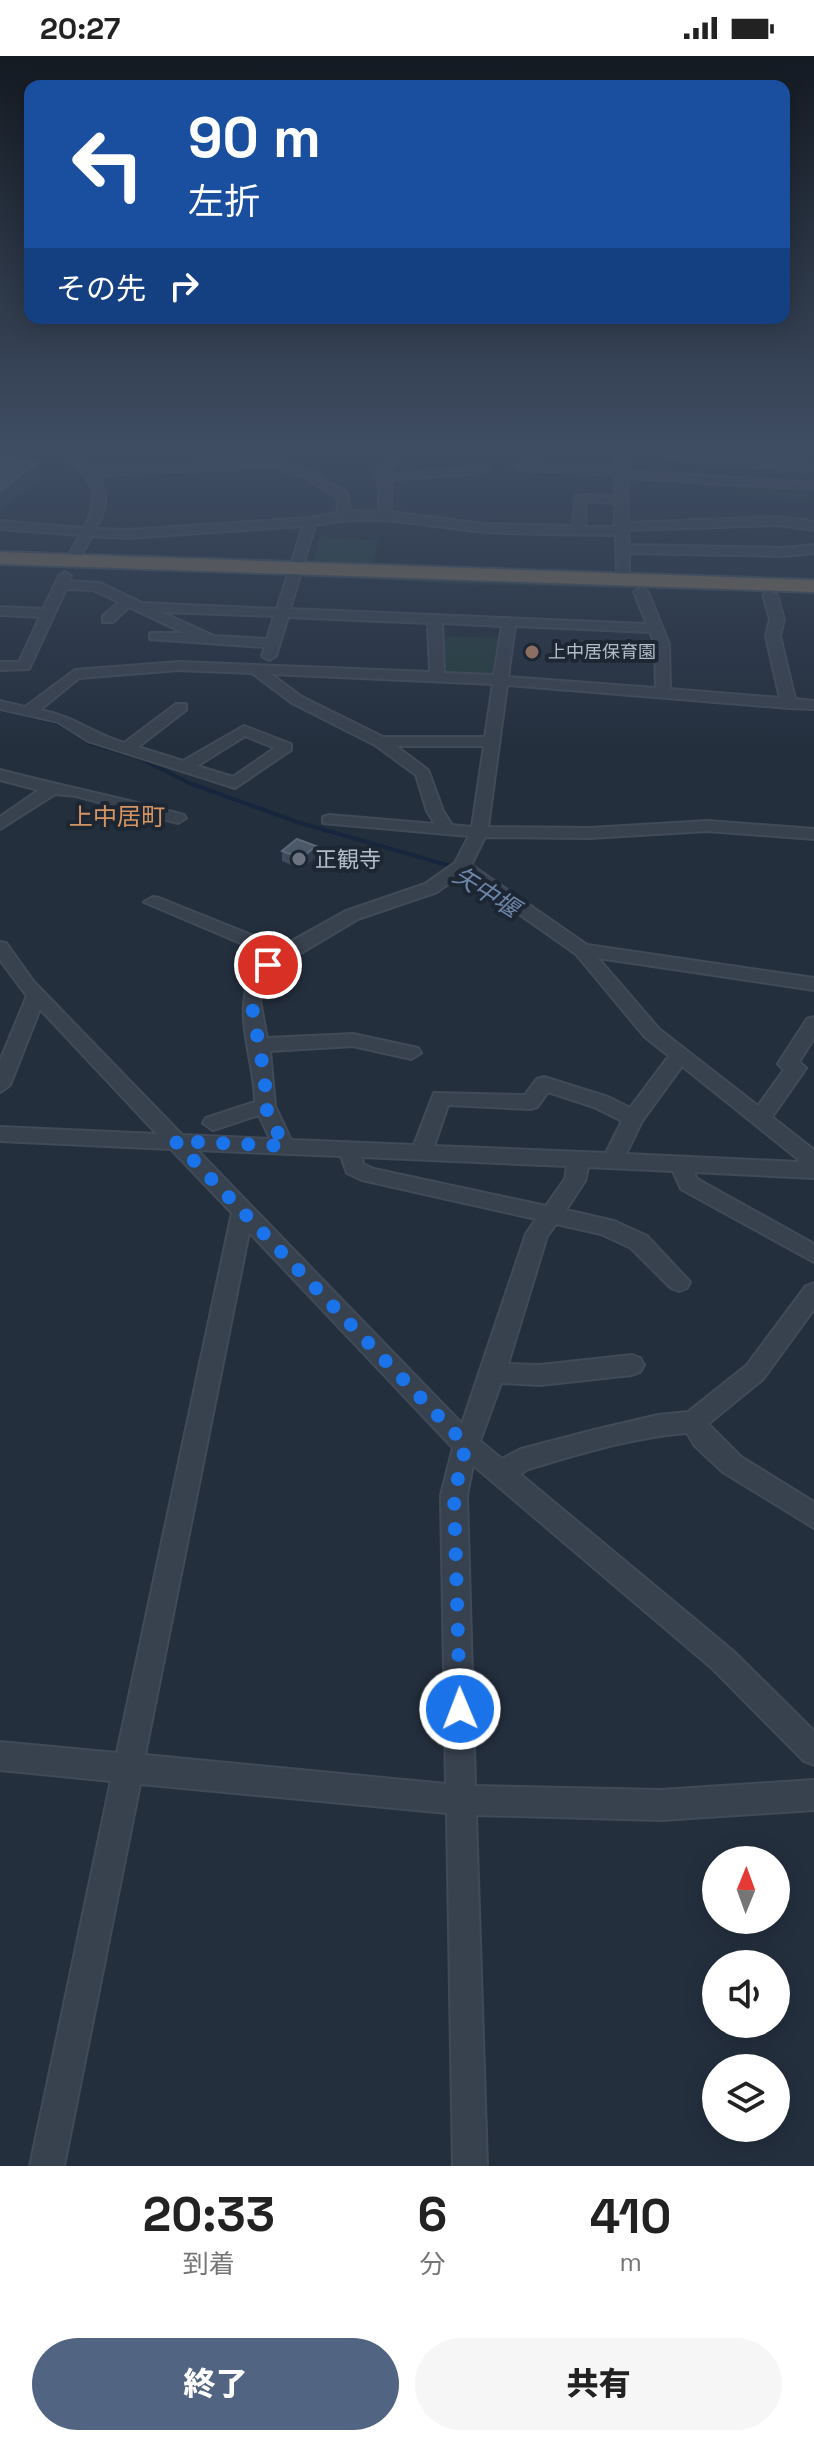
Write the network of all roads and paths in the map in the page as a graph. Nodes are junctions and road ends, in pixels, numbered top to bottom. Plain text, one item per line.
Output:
1 (78, 549) edge
2 (302, 549) edge
3 (621, 549) edge
4 (646, 549) edge
5 (809, 549) edge
6 (0, 558) edge
7 (0, 569) edge
8 (66, 573) junction
9 (294, 576) junction
10 (623, 581) junction
11 (814, 586) edge
12 (641, 592) junction
13 (770, 595) junction
14 (814, 595) edge
15 (134, 604) junction
16 (0, 611) edge
17 (49, 613) junction
18 (281, 613) junction
19 (108, 619) dead end
20 (435, 619) junction
21 (509, 623) junction
22 (655, 628) junction
23 (155, 636) dead end
24 (204, 637) junction
25 (272, 643) junction
26 (0, 666) edge
27 (262, 669) junction
28 (437, 677) junction
29 (503, 682) junction
30 (663, 695) junction
31 (789, 704) junction
32 (0, 705) edge
33 (814, 705) edge
34 (181, 707) dead end
35 (28, 712) junction
36 (494, 741) junction
37 (380, 742) junction
38 (126, 749) junction
39 (183, 768) junction
40 (0, 775) edge
41 (52, 789) junction
42 (178, 818) dead end
43 (329, 820) dead end
44 (0, 824) edge
45 (447, 829) junction
46 (479, 832) junction
47 (814, 834) edge
48 (462, 866) junction
49 (153, 902) dead end
50 (1, 950) edge
51 (582, 950) junction
52 (282, 954) junction
53 (744, 975) junction
54 (814, 984) edge
55 (36, 995) junction
56 (814, 996) edge
57 (814, 1023) edge
58 (259, 1045) junction
59 (411, 1053) dead end
60 (680, 1055) junction
61 (0, 1085) edge
62 (265, 1106) junction
63 (761, 1117) junction
64 (633, 1118) junction
65 (213, 1123) dead end
66 (0, 1134) edge
67 (175, 1141) junction
68 (284, 1146) junction
69 (350, 1148) junction
70 (422, 1151) junction
71 (579, 1159) junction
72 (613, 1161) junction
73 (681, 1164) junction
74 (812, 1170) edge
75 (243, 1210) junction
76 (551, 1214) junction
77 (814, 1254) edge
78 (679, 1282) dead end
79 (814, 1292) edge
80 (632, 1365) dead end
81 (493, 1373) junction
82 (693, 1422) junction
83 (466, 1445) junction
84 (502, 1473) junction
85 (814, 1517) edge
86 (814, 1751) edge
87 (0, 1756) edge
88 (130, 1769) junction
89 (814, 1795) edge
90 (462, 1800) junction
91 (47, 2166) edge
92 (470, 2166) edge

1 - 8 street
2 - 9 street
3 - 10 street
4 - 5 street
6 - 8 highway
7 - 8 highway
8 - 9 highway
8 - 15 street
8 - 17 street
9 - 10 highway
9 - 12 highway
9 - 18 street
10 - 11 highway
12 - 13 highway
12 - 22 street
13 - 14 highway
13 - 31 street
15 - 18 street
15 - 19 street
15 - 24 street
16 - 17 street
17 - 26 street
18 - 20 street
18 - 25 street
20 - 21 street
20 - 28 street
21 - 22 street
21 - 29 street
22 - 30 street
23 - 24 street
24 - 25 street
25 - 27 street
27 - 28 street
27 - 35 street
27 - 37 street
28 - 29 street
29 - 30 street
29 - 36 street
30 - 31 street
31 - 33 street
32 - 35 street
34 - 38 street
35 - 38 street
36 - 37 street
36 - 46 street
37 - 45 street
38 - 39 street
39 - 39 street
40 - 41 street
41 - 42 street
41 - 44 street
43 - 45 street
45 - 46 street
46 - 47 street
46 - 48 street
48 - 51 street
48 - 52 street
49 - 52 street
50 - 55 street
51 - 53 street
51 - 60 street
52 - 58 street
53 - 54 street
53 - 56 street
55 - 61 street
55 - 67 street
57 - 63 street
58 - 59 street
58 - 62 street
60 - 63 street
60 - 64 street
62 - 65 street
62 - 68 street
63 - 74 street
64 - 70 street
64 - 72 street
66 - 67 street
67 - 68 street
67 - 75 street
68 - 69 street
69 - 70 street
69 - 76 street
70 - 71 street
71 - 72 street
71 - 76 street
72 - 73 street
73 - 74 street
73 - 77 street
75 - 83 street
75 - 88 street
76 - 78 street
76 - 81 street
79 - 82 street
80 - 81 street
81 - 83 street
82 - 84 street
82 - 85 street
83 - 84 street
83 - 90 street
84 - 86 street
87 - 88 street
88 - 90 street
88 - 91 street
89 - 90 street
90 - 92 street

